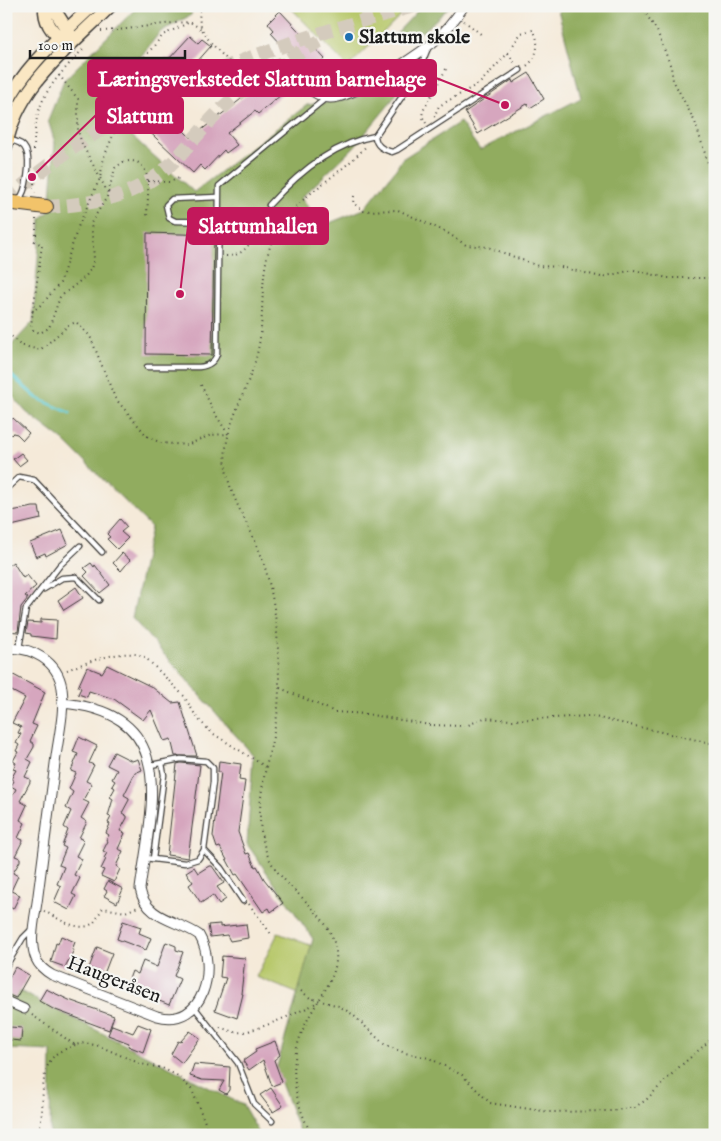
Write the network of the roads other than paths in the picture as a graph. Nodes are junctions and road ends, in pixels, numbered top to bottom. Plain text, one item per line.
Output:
1 (45, 6) edge
2 (52, 6) edge
3 (92, 6) edge
4 (110, 6) edge
5 (464, 6) edge
6 (64, 33) junction
7 (73, 43) junction
8 (430, 44) junction
9 (520, 70) road end
10 (312, 91) road end
11 (327, 98) junction
12 (6, 105) edge
13 (376, 136) junction
14 (7, 141) edge
15 (218, 197) junction
16 (10, 203) edge
17 (269, 205) road end
18 (46, 207) tunnel mouth
19 (218, 222) junction
20 (147, 368) dead end
21 (7, 488) edge
22 (80, 546) dead end
23 (102, 552) dead end
24 (41, 591) junction
25 (99, 600) dead end
26 (19, 648) junction
27 (6, 649) edge
28 (62, 702) junction
29 (162, 763) junction
30 (151, 765) junction
31 (204, 850) junction
32 (149, 858) junction
33 (242, 901) road end
34 (34, 927) junction
35 (6, 966) edge
36 (6, 1002) edge
37 (195, 1008) junction
38 (24, 1009) road end
39 (272, 1121) dead end

1 - 6 main road
2 - 6 main road
3 - 6 main road
4 - 7 main road
5 - 8 street
6 - 7 main road
6 - 12 main road
7 - 14 main road
8 - 11 street
8 - 13 lane
9 - 13 lane
10 - 11 street
11 - 15 lane
13 - 17 lane
14 - 16 lane
15 - 19 lane
15 - 19 lane
16 - 18 highway
19 - 20 lane
21 - 23 lane
22 - 24 lane
24 - 25 lane
24 - 26 lane
26 - 27 street
26 - 28 street, Haugeråsen
28 - 30 street
28 - 34 street, Haugeråsen
29 - 30 lane
29 - 31 lane
29 - 32 lane
30 - 32 street
31 - 32 lane
31 - 33 lane
32 - 37 street
34 - 35 lane
34 - 37 street, Haugeråsen
36 - 38 street
37 - 39 lane

